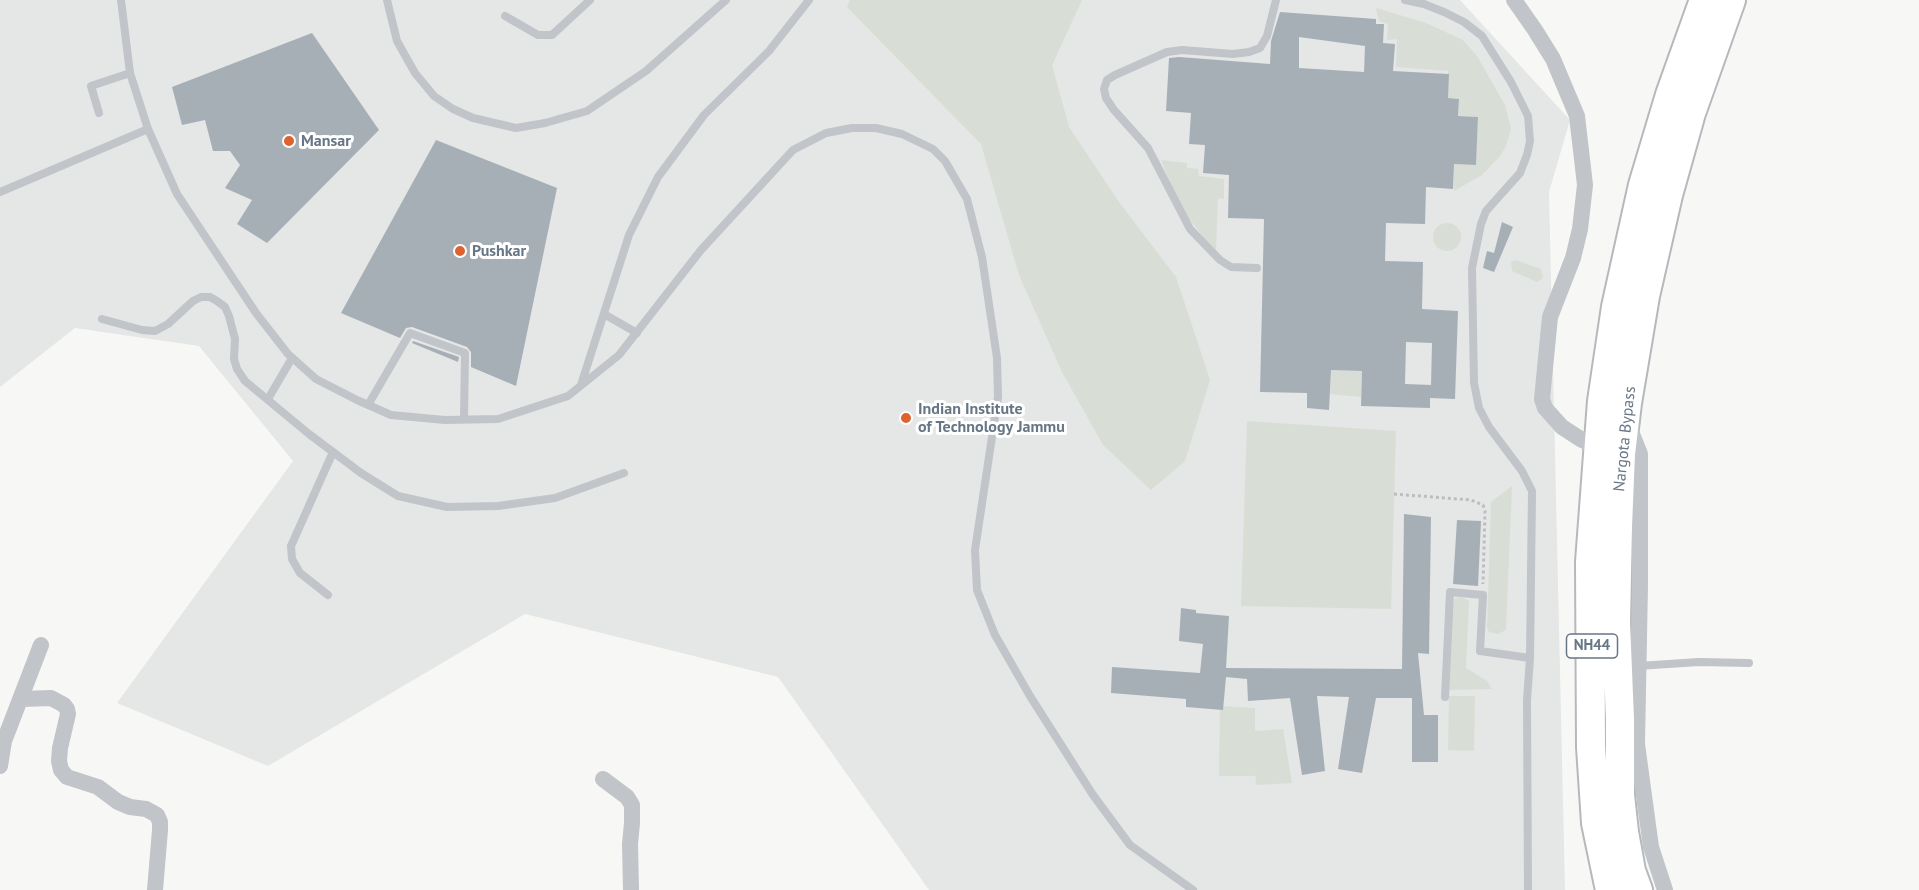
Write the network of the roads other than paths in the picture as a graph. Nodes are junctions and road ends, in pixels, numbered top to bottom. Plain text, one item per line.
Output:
1 (121, 0) edge
2 (387, 0) edge
3 (590, 0) edge
4 (726, 0) edge
5 (809, 0) edge
6 (1276, 0) edge
7 (1405, 0) edge
8 (1514, 0) edge
9 (1704, 0) edge
10 (1731, 0) edge
11 (505, 16) dead end
12 (130, 73) junction
13 (99, 113) dead end
14 (148, 129) junction
15 (0, 192) edge
16 (1257, 268) dead end
17 (604, 314) junction
18 (102, 319) dead end
19 (637, 333) junction
20 (292, 358) junction
21 (581, 386) junction
22 (268, 399) junction
23 (368, 405) junction
24 (1618, 407) junction
25 (464, 419) junction
26 (1610, 451) junction
27 (333, 452) junction
28 (624, 472) dead end
29 (328, 595) dead end
30 (41, 645) dead end
31 (1530, 658) junction
32 (1749, 663) dead end
33 (1638, 666) junction
34 (1444, 697) dead end
35 (22, 699) junction
36 (0, 766) edge
37 (603, 779) dead end
38 (155, 890) edge
39 (631, 890) edge
40 (1194, 890) edge
41 (1528, 890) edge
42 (1610, 890) edge
43 (1638, 890) edge
44 (1665, 890) edge

1 - 12 lane
2 - 4 lane
3 - 11 lane
5 - 17 lane
6 - 16 lane
7 - 31 lane
8 - 26 street
9 - 24 highway, Nargota Bypass / NH44
10 - 24 highway, Nargota Bypass / NH44
12 - 13 lane
12 - 14 lane
14 - 15 lane
14 - 20 lane
17 - 19 lane
17 - 21 lane
18 - 22 lane
19 - 21 lane
19 - 40 lane
20 - 22 lane
20 - 23 lane
21 - 25 lane
22 - 27 lane
23 - 25 lane
23 - 25 lane
24 - 26 highway, Nargota Bypass / NH44
24 - 33 street
26 - 42 highway, Nargota Bypass / NH44
26 - 43 highway, Nargota Bypass / NH44
27 - 28 lane
27 - 29 lane
30 - 35 street
31 - 34 lane
31 - 41 lane
32 - 33 lane
33 - 44 street
35 - 36 street
35 - 38 street
37 - 39 street

